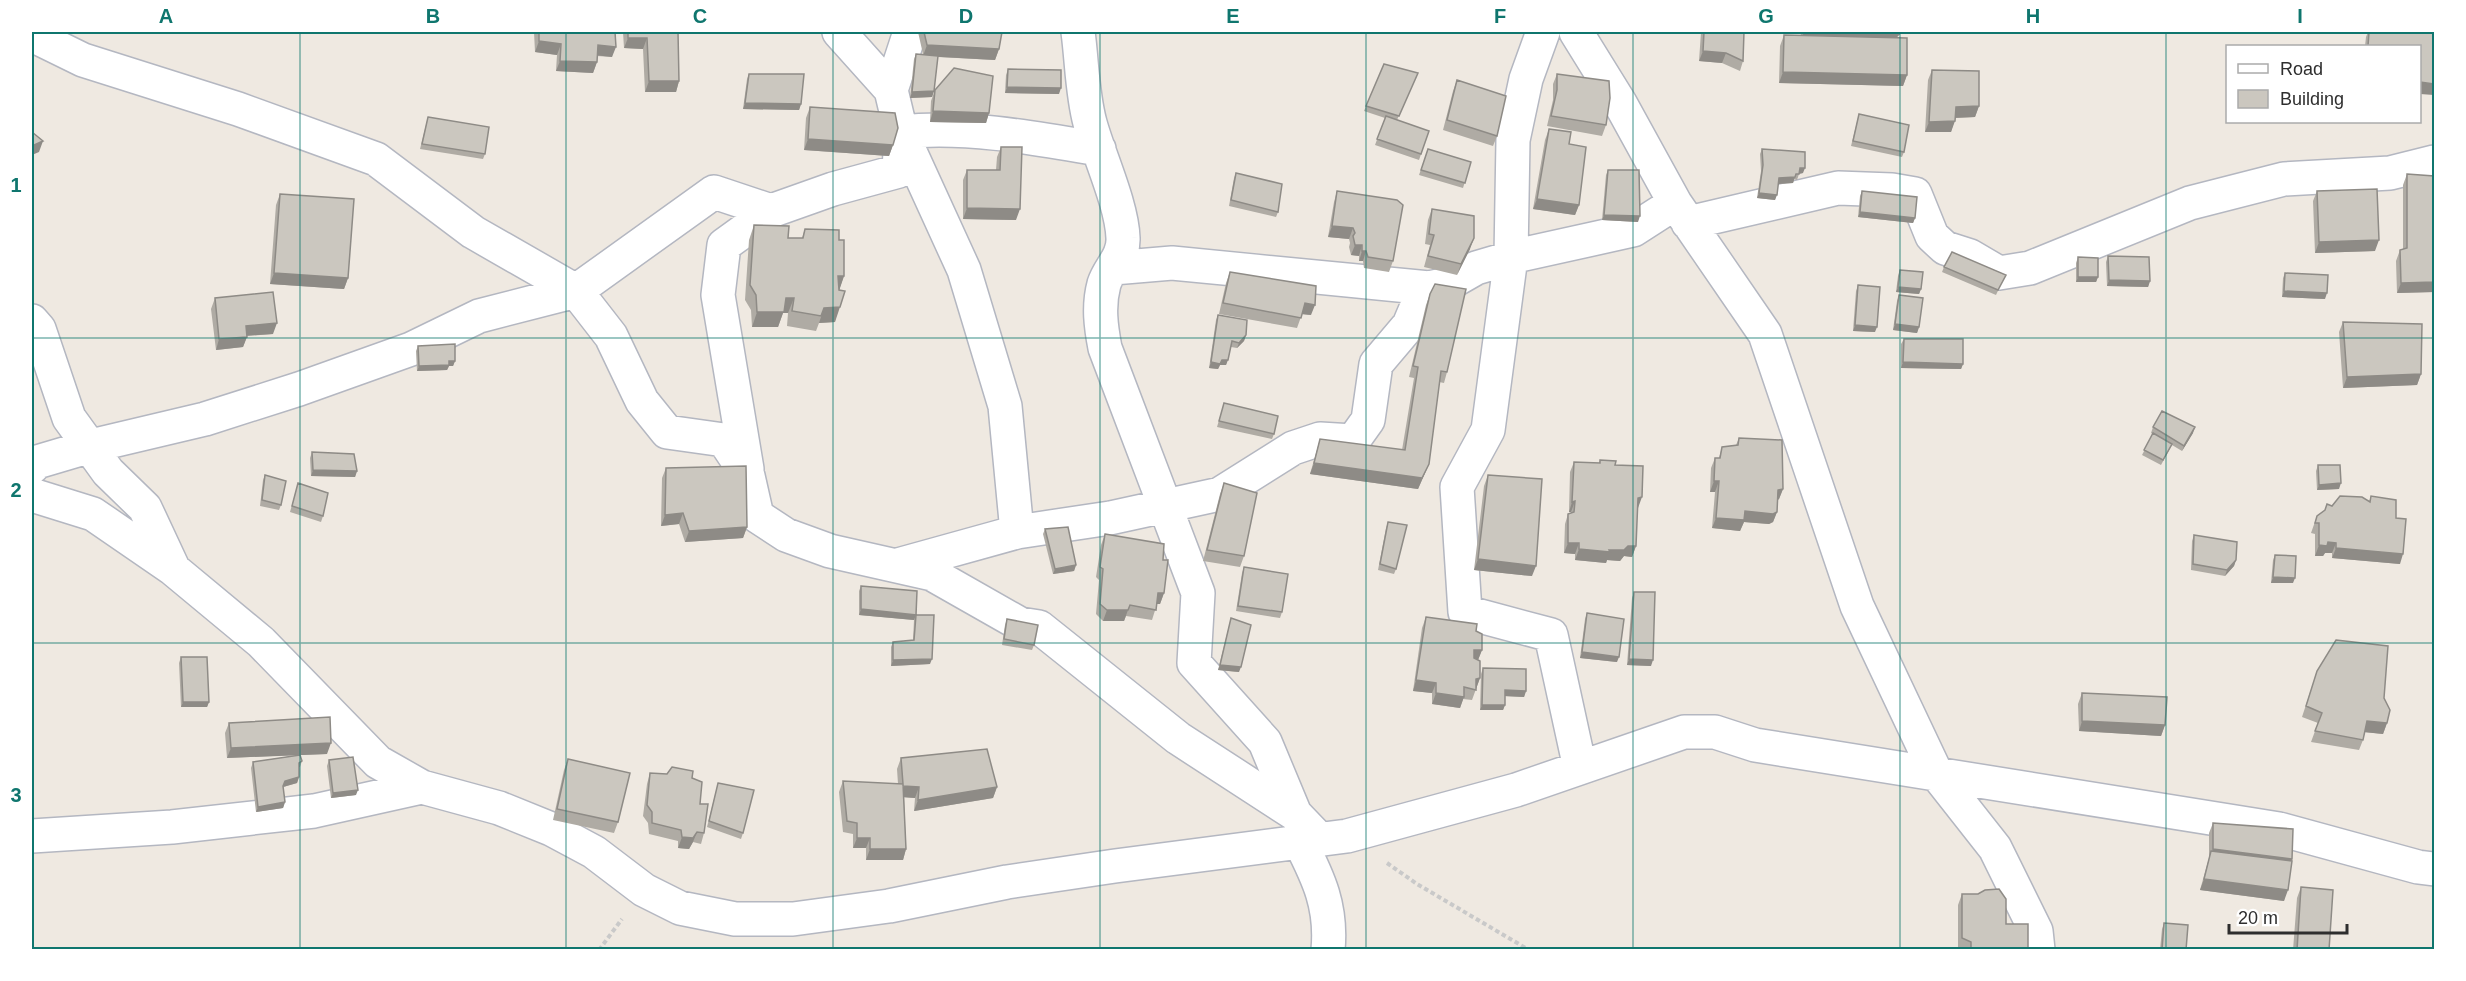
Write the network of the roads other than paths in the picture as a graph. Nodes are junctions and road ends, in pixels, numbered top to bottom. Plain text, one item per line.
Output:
1 (839, 32) edge
2 (910, 32) edge
3 (1078, 32) edge
4 (1542, 32) edge
5 (1576, 32) edge
6 (32, 35) edge
7 (891, 90) junction
8 (901, 132) junction
9 (1099, 149) junction
10 (2434, 162) edge
11 (771, 211) junction
12 (1681, 213) junction
13 (1511, 257) junction
14 (1113, 268) junction
15 (1429, 288) junction
16 (576, 291) junction
17 (32, 321) edge
18 (91, 446) junction
19 (32, 467) edge
20 (748, 476) junction
21 (32, 495) edge
22 (1166, 506) junction
23 (1017, 532) junction
24 (896, 565) junction
25 (174, 569) junction
26 (1580, 768) junction
27 (1936, 773) junction
28 (422, 787) junction
29 (1315, 833) junction
30 (32, 836) edge
31 (2434, 869) edge
32 (1328, 950) edge
33 (2038, 950) edge

1 - 7 street
2 - 7 street
3 - 9 street
4 - 13 street
5 - 12 street
6 - 16 street
7 - 8 street
8 - 9 street
8 - 11 street
8 - 23 street
9 - 14 street
10 - 12 street
11 - 16 street
11 - 20 street
12 - 13 street
12 - 27 street
13 - 15 street
13 - 26 street
14 - 15 street
14 - 22 street
15 - 22 street
16 - 18 street
16 - 20 street
17 - 18 street
18 - 19 street
18 - 25 street
20 - 24 street
21 - 25 street
22 - 23 street
22 - 29 street
23 - 24 street
24 - 29 street
25 - 28 street
26 - 27 street
26 - 29 street
27 - 31 street
27 - 33 street
28 - 29 street
28 - 30 street
29 - 32 street

